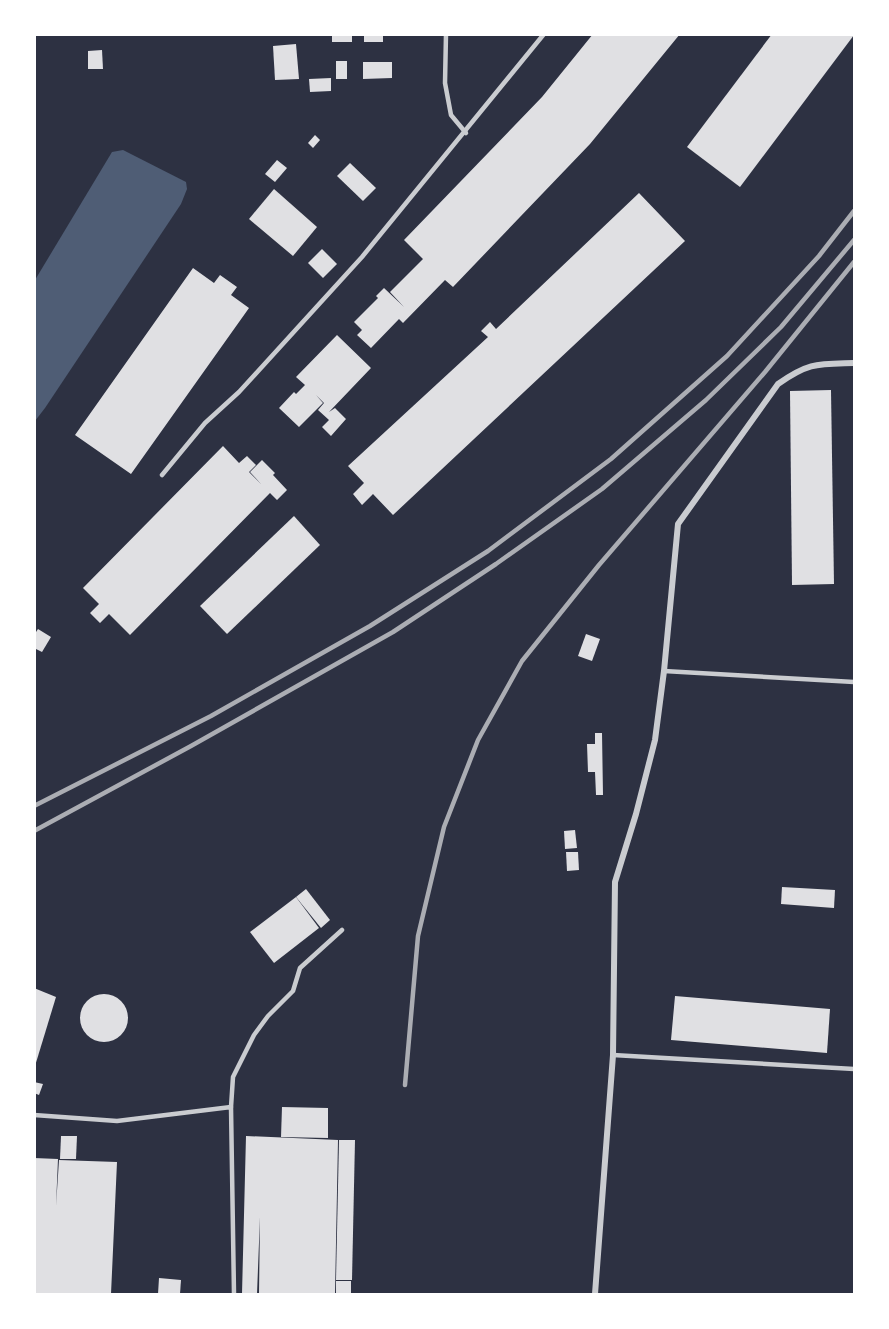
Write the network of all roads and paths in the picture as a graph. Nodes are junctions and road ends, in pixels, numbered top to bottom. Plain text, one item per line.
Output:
1 (446, 34) edge
2 (544, 34) edge
3 (466, 133) junction
4 (855, 363) edge
5 (162, 475) dead end
6 (664, 671) junction
7 (855, 682) edge
8 (342, 930) dead end
9 (613, 1054) junction
10 (855, 1069) edge
11 (231, 1107) junction
12 (34, 1115) edge
13 (234, 1294) edge
14 (595, 1294) edge

1 - 3 lane
2 - 3 lane
3 - 5 lane
4 - 6 street
6 - 7 lane
6 - 9 street
8 - 11 lane
9 - 10 lane
9 - 14 street
11 - 12 lane
11 - 13 lane

